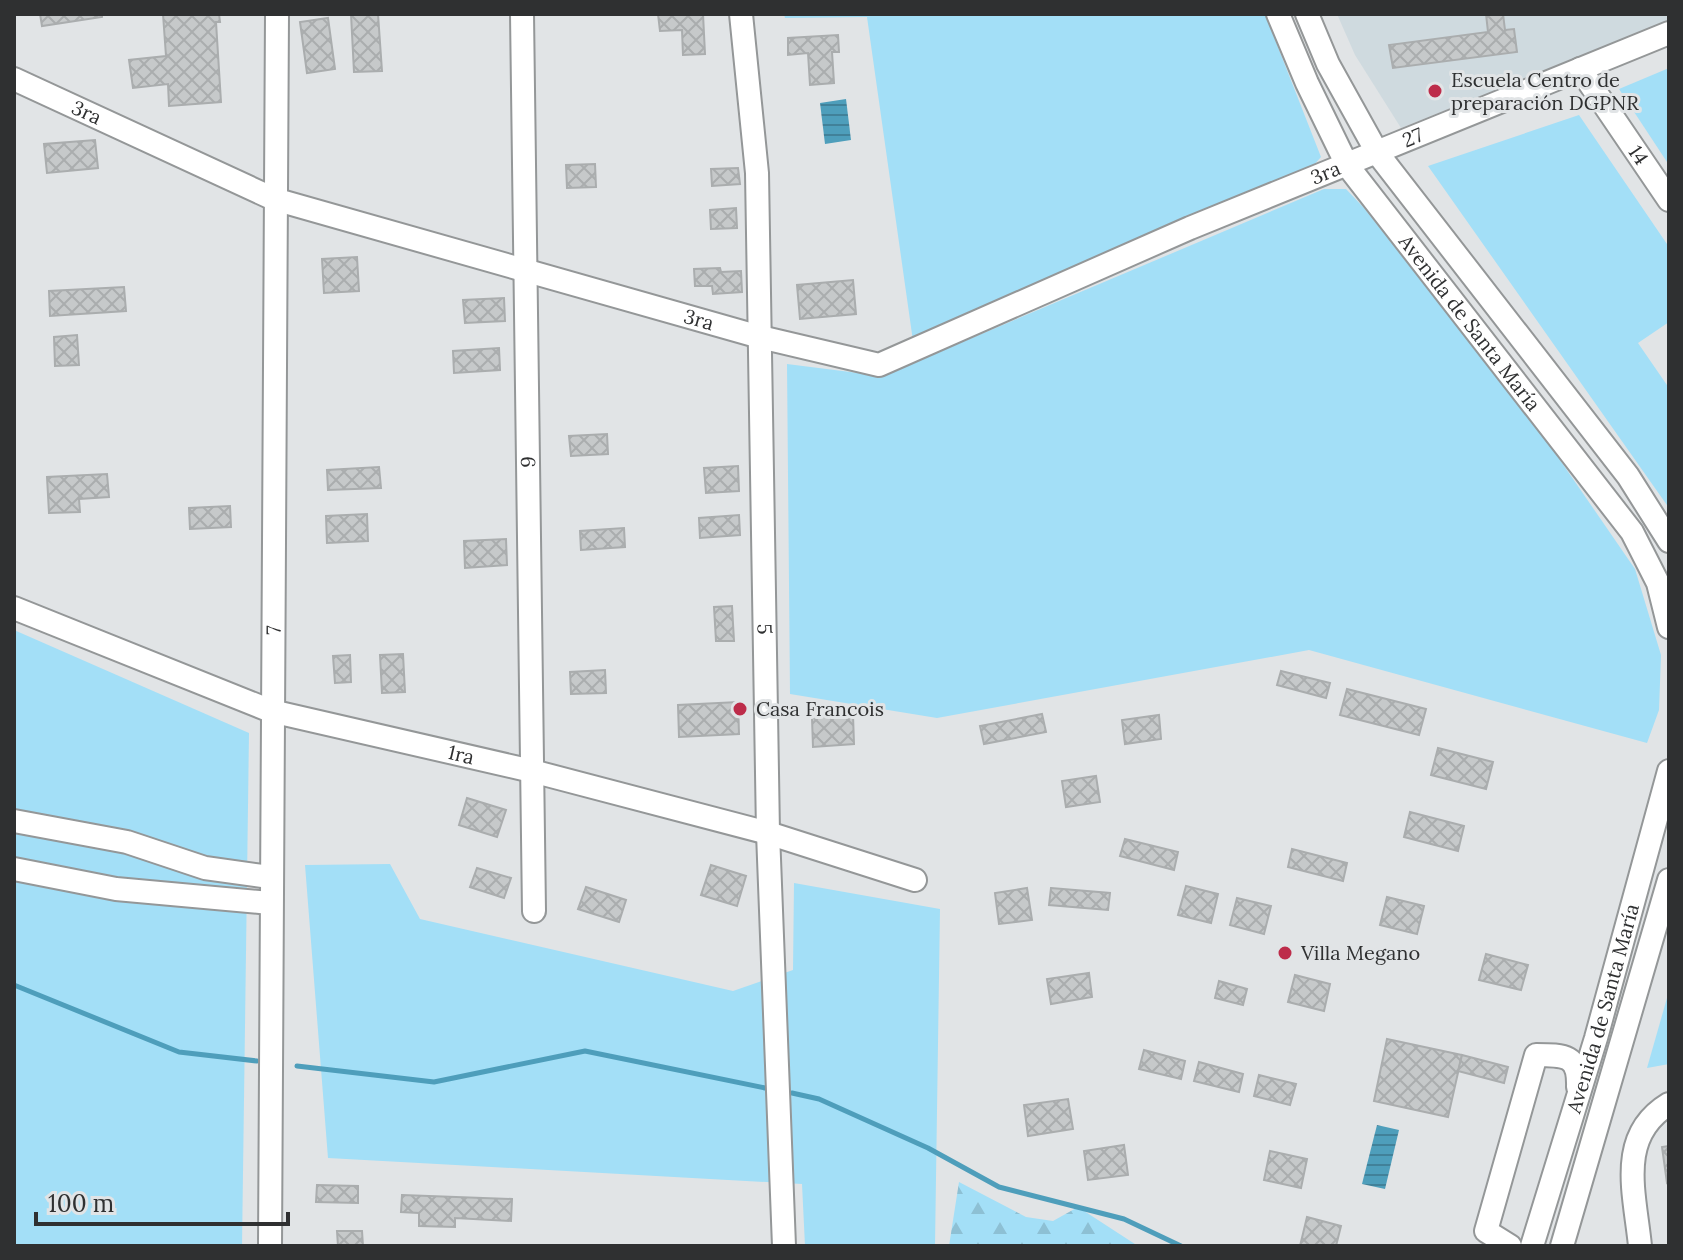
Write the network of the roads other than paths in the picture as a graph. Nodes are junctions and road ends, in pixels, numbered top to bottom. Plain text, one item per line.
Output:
1 (277, 14) edge
2 (522, 14) edge
3 (741, 14) edge
4 (1278, 14) edge
5 (1307, 14) edge
6 (1669, 33) edge
7 (1580, 69) junction
8 (14, 79) edge
9 (1378, 154) junction
10 (1347, 165) junction
11 (274, 199) junction
12 (1669, 200) edge
13 (525, 267) junction
14 (760, 337) junction
15 (1669, 541) edge
16 (14, 608) edge
17 (1669, 627) edge
18 (271, 711) junction
19 (532, 771) junction
20 (1669, 771) edge
21 (14, 821) edge
22 (768, 833) junction
23 (14, 869) edge
24 (270, 877) junction
25 (915, 880) dead end
26 (1669, 880) edge
27 (270, 903) junction
28 (534, 911) dead end
29 (1578, 1093) junction
30 (1669, 1104) edge
31 (270, 1246) edge
32 (784, 1246) edge
33 (1510, 1246) edge
34 (1532, 1246) edge
35 (1562, 1246) edge
36 (1640, 1246) edge

1 - 11 street, 7
2 - 13 street, 6
3 - 14 street, 5
4 - 10 street, Avenida de Santa María
5 - 9 street, Avenida de Santa María
6 - 7 street, 27
7 - 9 street, 27
7 - 12 street, 14
8 - 11 street, 3ra
9 - 10 street, 3ra
9 - 15 street, Avenida de Santa María
10 - 14 street, 3ra
10 - 17 street, Avenida de Santa María
11 - 13 street, 3ra
11 - 18 street, 7
13 - 14 street, 3ra
13 - 19 street, 6
14 - 22 street, 5
16 - 18 street, 1ra
18 - 19 street, 1ra
18 - 24 street, 7
19 - 22 street, 1ra
19 - 28 street, 6
20 - 29 street, Avenida de Santa María
21 - 24 street
22 - 25 street, 1ra
22 - 32 street, 5
23 - 27 street
24 - 27 street, 7
26 - 35 street, Avenida de Santa María
27 - 31 street, 7
29 - 33 street
29 - 34 street, Avenida de Santa María
30 - 36 street

